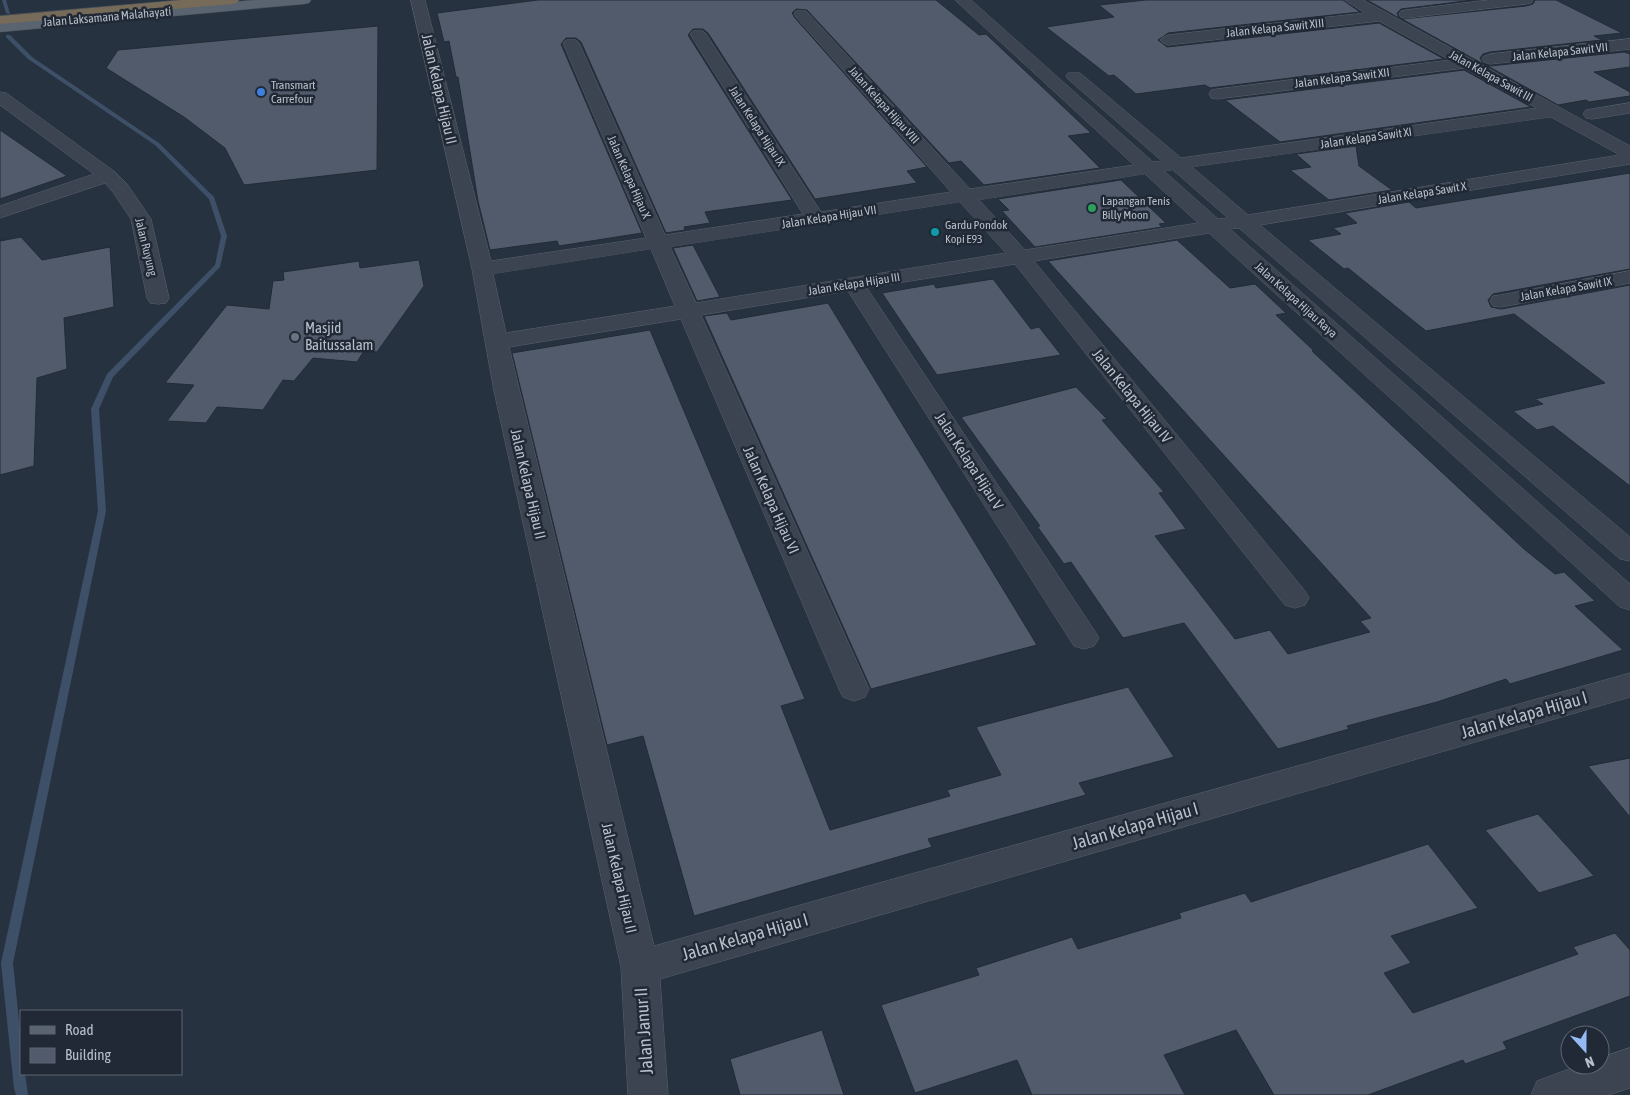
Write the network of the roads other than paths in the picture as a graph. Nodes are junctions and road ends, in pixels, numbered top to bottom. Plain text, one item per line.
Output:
1 (109, 0) edge
2 (232, 0) edge
3 (304, 0) edge
4 (418, 0) edge
5 (962, 0) edge
6 (985, 0) edge
7 (1352, 0) edge
8 (1380, 0) edge
9 (1526, 0) edge
10 (0, 8) edge
11 (801, 14) dead end
12 (1406, 14) junction
13 (1382, 16) junction
14 (0, 20) edge
15 (0, 27) edge
16 (689, 31) dead end
17 (1168, 40) dead end
18 (571, 43) dead end
19 (1630, 44) edge
20 (1490, 59) junction
21 (1467, 63) junction
22 (1217, 94) dead end
23 (0, 97) edge
24 (1566, 106) junction
25 (1630, 108) edge
26 (1592, 114) junction
27 (1615, 126) dead end
28 (1630, 152) edge
29 (1630, 159) edge
30 (1177, 164) junction
31 (1149, 168) junction
32 (108, 176) junction
33 (966, 196) junction
34 (0, 212) edge
35 (816, 219) junction
36 (1244, 221) junction
37 (1213, 226) junction
38 (658, 243) junction
39 (1020, 257) junction
40 (482, 269) junction
41 (1630, 277) edge
42 (854, 284) junction
43 (158, 298) dead end
44 (1501, 301) dead end
45 (688, 311) junction
46 (495, 342) junction
47 (1630, 552) edge
48 (1295, 598) dead end
49 (1630, 600) edge
50 (1084, 638) dead end
51 (1630, 685) edge
52 (854, 689) dead end
53 (640, 967) junction
54 (1630, 1068) edge
55 (648, 1095) edge
56 (1551, 1095) edge

1 - 10 highway
2 - 14 highway
3 - 15 main road, Jalan Laksamana Malahayati
4 - 40 street, Jalan Kelapa Hijau II
5 - 31 street, Jalan Kelapa Hijau Raya
6 - 30 street, Jalan Kelapa Hijau Raya
7 - 13 street, Jalan Kelapa Sawit III
8 - 12 street, Jalan Kelapa Sawit III
9 - 12 street
11 - 33 street, Jalan Kelapa Hijau VIII
12 - 20 street, Jalan Kelapa Sawit III
13 - 17 street, Jalan Kelapa Sawit XIII
13 - 21 street, Jalan Kelapa Sawit III
16 - 35 street, Jalan Kelapa Hijau IX
18 - 38 street, Jalan Kelapa Hijau X
19 - 20 street, Jalan Kelapa Sawit VII
20 - 24 street, Jalan Kelapa Sawit III
21 - 22 street, Jalan Kelapa Sawit XII
21 - 24 street, Jalan Kelapa Sawit III
23 - 32 street, Jalan Ruyung
24 - 26 street, Jalan Kelapa Sawit III
24 - 28 street, Jalan Kelapa Sawit III
24 - 30 street, Jalan Kelapa Sawit XI
25 - 26 street
26 - 27 street, Jalan Kelapa Sawit III
29 - 36 street, Jalan Kelapa Sawit X
30 - 31 street, Jalan Kelapa Hijau VII
30 - 36 street, Jalan Kelapa Hijau Raya
31 - 33 street, Jalan Kelapa Hijau VII
31 - 37 street, Jalan Kelapa Hijau Raya
32 - 34 street
32 - 43 street, Jalan Ruyung
33 - 35 street, Jalan Kelapa Hijau VII
33 - 39 street, Jalan Kelapa Hijau IV
35 - 38 street, Jalan Kelapa Hijau VII
36 - 37 street, Jalan Kelapa Sawit X
36 - 47 street, Jalan Kelapa Hijau Raya
37 - 39 street, Jalan Kelapa Hijau III
37 - 49 street, Jalan Kelapa Hijau Raya
38 - 40 street, Jalan Kelapa Hijau VII
38 - 45 street, Jalan Kelapa Hijau X
39 - 42 street, Jalan Kelapa Hijau III
39 - 48 street, Jalan Kelapa Hijau IV
40 - 46 street, Jalan Kelapa Hijau II
41 - 44 street, Jalan Kelapa Sawit IX
42 - 45 street, Jalan Kelapa Hijau III
42 - 50 street, Jalan Kelapa Hijau V
45 - 46 street, Jalan Kelapa Hijau III
45 - 52 street, Jalan Kelapa Hijau VI
46 - 53 street, Jalan Kelapa Hijau II
51 - 53 street, Jalan Kelapa Hijau I
53 - 55 street, Jalan Janur II
54 - 56 street

